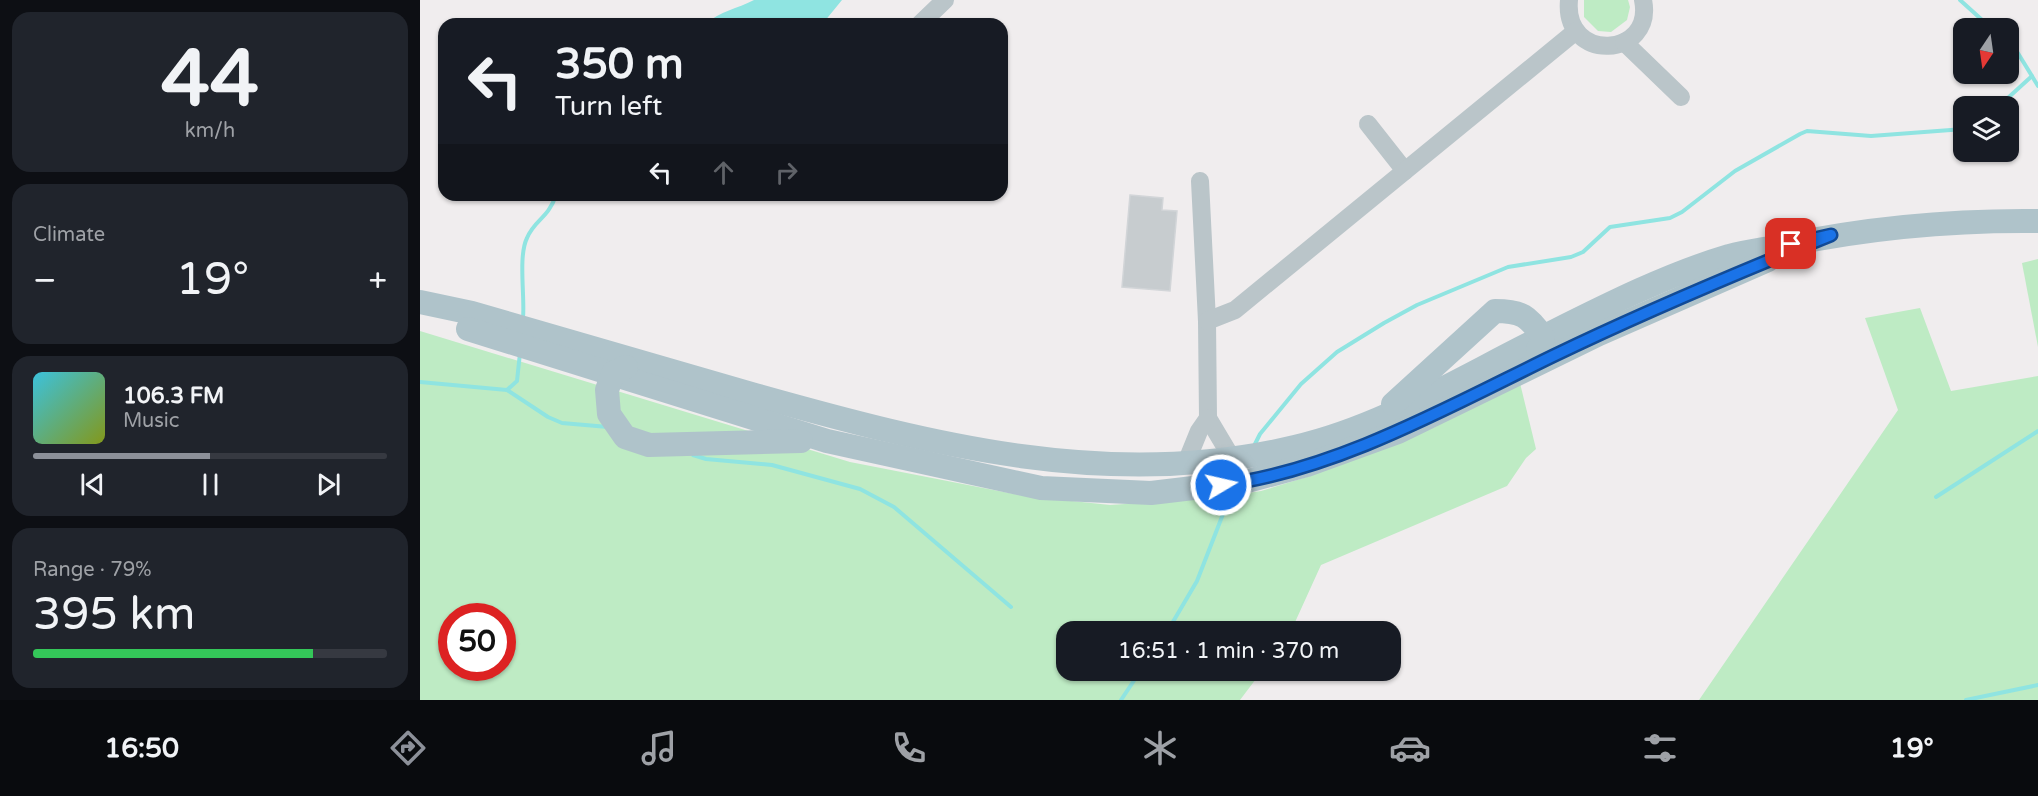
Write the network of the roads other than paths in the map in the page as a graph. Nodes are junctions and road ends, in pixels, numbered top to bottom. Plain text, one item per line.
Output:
1 (945, 0) edge
2 (1569, 0) edge
3 (1643, 0) edge
4 (926, 18) edge
5 (1576, 31) junction
6 (1624, 42) junction
7 (1681, 97) dead end
8 (1368, 124) dead end
9 (1405, 171) junction
10 (1200, 181) dead end
11 (2038, 221) edge
12 (1831, 235) junction
13 (420, 302) edge
14 (420, 313) edge
15 (1207, 321) junction
16 (1543, 337) junction
17 (613, 373) junction
18 (740, 390) junction
19 (1472, 395) junction
20 (1208, 418) junction
21 (1374, 421) junction
22 (827, 441) junction
23 (1233, 460) junction
24 (1186, 463) junction

1 - 4 street
2 - 5 street
3 - 6 street
5 - 6 street
5 - 9 street
6 - 7 street
8 - 9 street
9 - 15 street
10 - 15 street
11 - 12 main road
12 - 16 main road
12 - 19 main road
13 - 18 main road
14 - 17 main road
15 - 20 street
16 - 19 main road
16 - 21 main road
16 - 21 main road
17 - 18 main road
17 - 22 main road
17 - 22 main road
18 - 24 main road
19 - 22 main road
20 - 23 street
20 - 24 street
21 - 23 main road
23 - 24 main road

